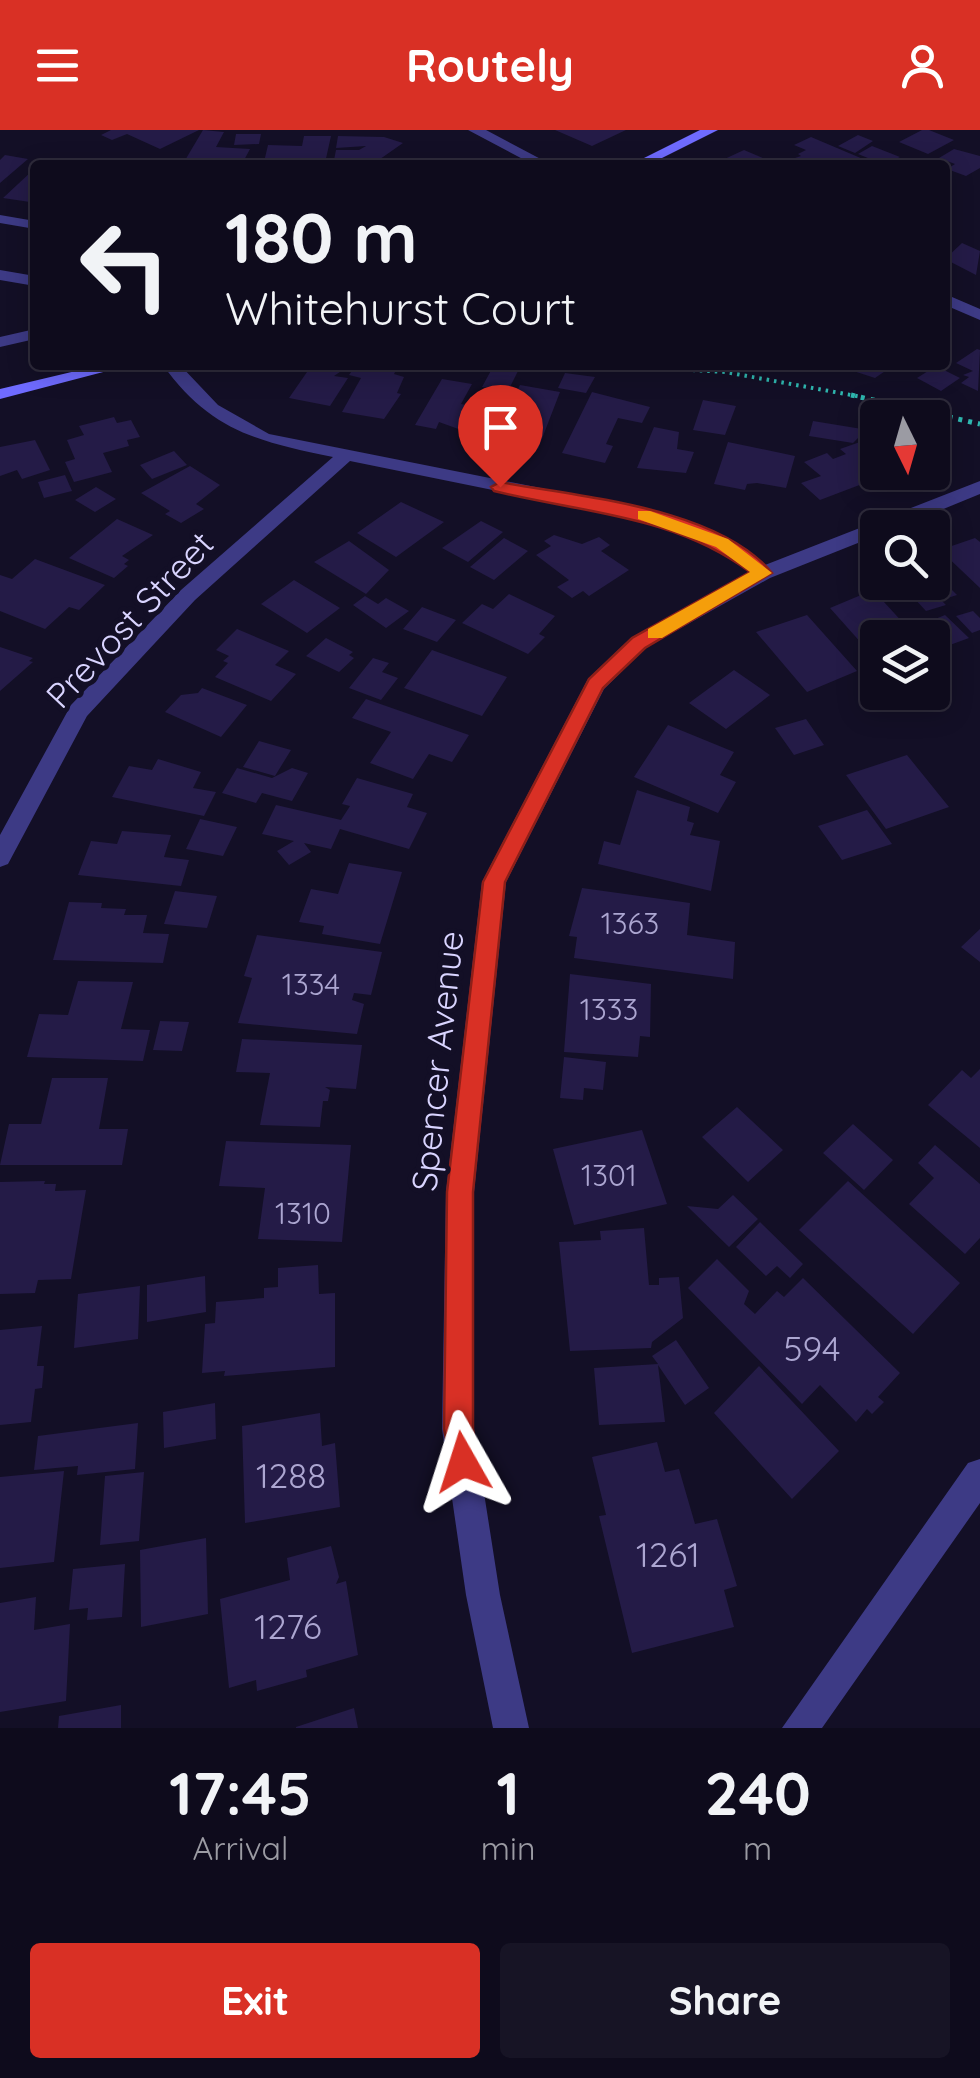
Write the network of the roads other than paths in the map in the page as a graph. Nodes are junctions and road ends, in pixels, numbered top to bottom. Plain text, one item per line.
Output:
1 (475, 130) edge
2 (711, 130) edge
3 (535, 160) edge
4 (652, 160) edge
5 (0, 219) edge
6 (30, 224) edge
7 (0, 275) edge
8 (30, 280) edge
9 (950, 301) edge
10 (980, 315) edge
11 (30, 335) edge
12 (0, 342) edge
13 (101, 370) edge
14 (175, 370) edge
15 (0, 394) edge
16 (344, 457) junction
17 (980, 487) edge
18 (923, 510) edge
19 (860, 535) edge
20 (763, 573) junction
21 (0, 857) edge
22 (980, 1475) edge
23 (511, 1728) edge
24 (800, 1728) edge

1 - 3 street
2 - 4 main road
5 - 6 street
7 - 8 street
9 - 10 street
11 - 12 street
13 - 15 main road
14 - 16 street
16 - 20 street
16 - 21 street, Prevost Street
17 - 18 street, Spencer Avenue
19 - 20 street, Spencer Avenue
20 - 23 street, Spencer Avenue
22 - 24 street

